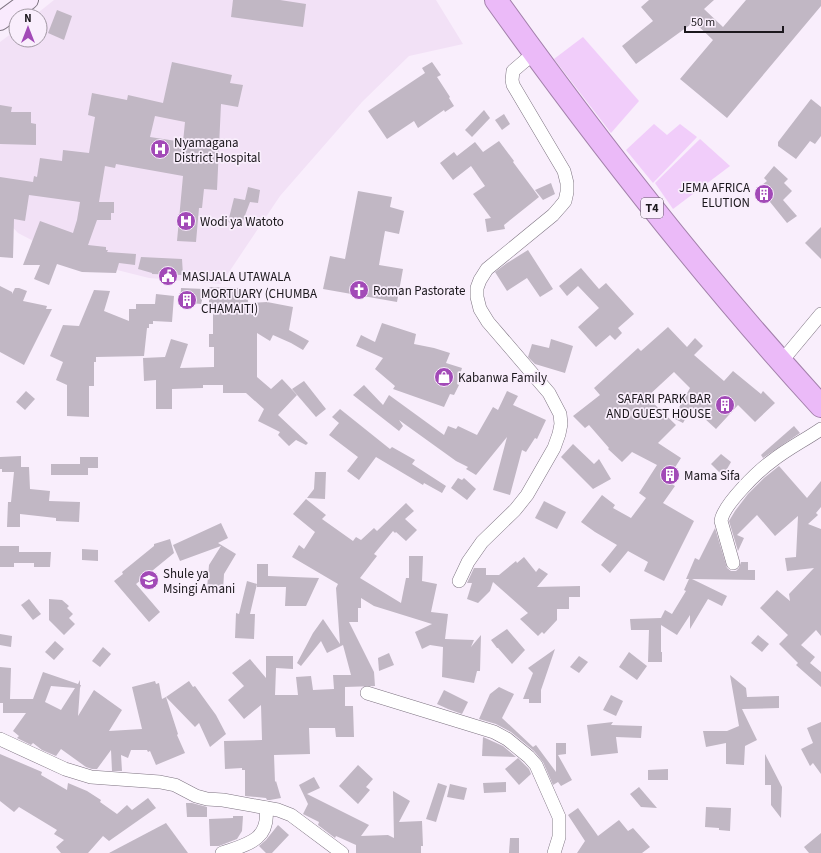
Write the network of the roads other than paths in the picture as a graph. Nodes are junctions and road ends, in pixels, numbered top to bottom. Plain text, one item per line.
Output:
1 (29, 0) edge
2 (496, 0) edge
3 (0, 21) edge
4 (534, 53) junction
5 (821, 314) edge
6 (781, 362) junction
7 (821, 406) edge
8 (821, 429) edge
9 (733, 563) dead end
10 (459, 582) dead end
11 (367, 694) dead end
12 (0, 739) edge
13 (266, 808) junction
14 (222, 853) edge
15 (342, 853) edge
16 (554, 853) edge

1 - 3 street
2 - 4 highway, T4
4 - 6 highway, T4
4 - 10 street
5 - 6 street
6 - 7 highway, T4
8 - 9 street
11 - 16 street
12 - 13 street
13 - 14 street
13 - 15 street

